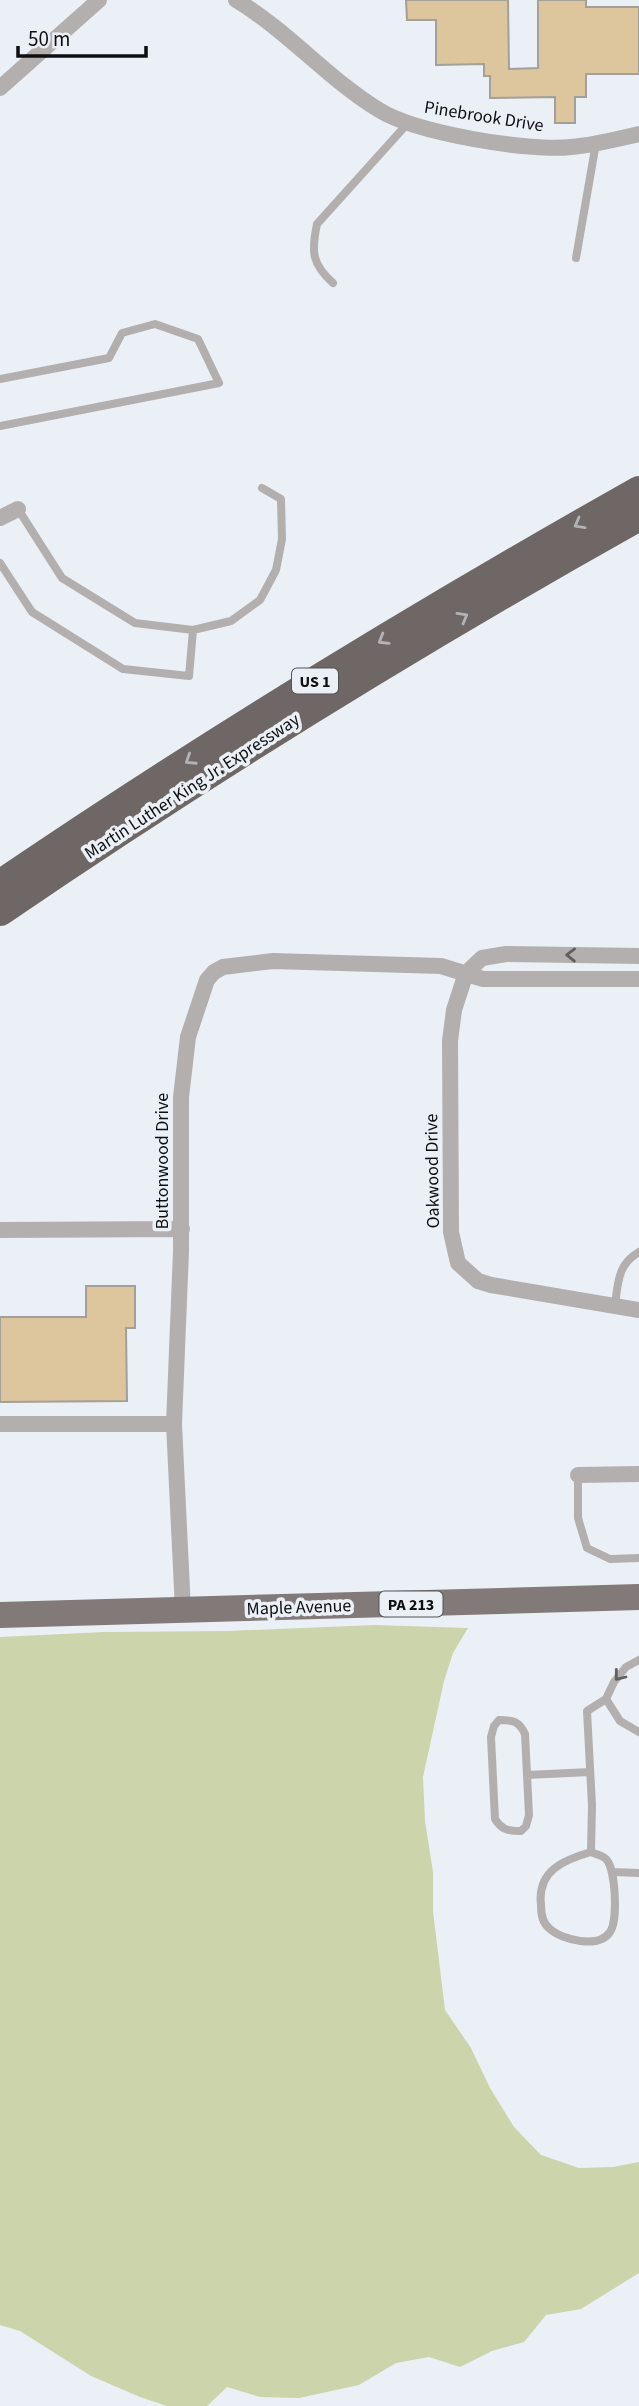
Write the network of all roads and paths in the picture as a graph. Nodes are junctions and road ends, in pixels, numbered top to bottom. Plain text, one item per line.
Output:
1 (99, 0) edge
2 (236, 0) edge
3 (7, 72) edge
4 (0, 88) edge
5 (408, 123) junction
6 (639, 134) edge
7 (596, 143) junction
8 (576, 258) dead end
9 (333, 283) dead end
10 (0, 379) edge
11 (0, 426) edge
12 (262, 488) dead end
13 (639, 491) edge
14 (18, 509) joint
15 (639, 516) edge
16 (0, 518) edge
17 (0, 563) edge
18 (193, 630) junction
19 (0, 885) edge
20 (31, 890) junction
21 (0, 911) edge
22 (0, 918) edge
23 (639, 956) edge
24 (466, 973) junction
25 (639, 979) edge
26 (182, 1229) junction
27 (0, 1230) edge
28 (639, 1252) edge
29 (615, 1305) junction
30 (639, 1310) edge
31 (0, 1424) edge
32 (174, 1424) junction
33 (639, 1474) edge
34 (578, 1475) joint
35 (639, 1558) edge
36 (639, 1597) edge
37 (183, 1610) junction
38 (0, 1615) edge
39 (639, 1660) edge
40 (606, 1699) junction
41 (639, 1731) edge
42 (590, 1772) junction
43 (527, 1775) junction
44 (591, 1852) junction
45 (613, 1872) junction
46 (639, 1872) edge

1 - 3 street
2 - 5 street, Pinebrook Drive
3 - 4 street
5 - 7 street, Pinebrook Drive
5 - 9 lane
6 - 7 street, Pinebrook Drive
7 - 8 lane
10 - 11 lane
12 - 18 lane
13 -> 19 highway, Martin Luther King Jr. Expressway / US 1
14 - 16 street
14 - 18 lane
20 -> 15 highway, Martin Luther King Jr. Expressway / US 1
17 - 18 lane
20 - 21 highway, Martin Luther King Jr. Expressway / US 1
20 - 22 highway
23 -> 24 street
24 - 25 street, Buttonwood Drive
24 - 26 street, Buttonwood Drive
24 - 29 street, Oakwood Drive
26 - 27 street
26 - 32 street, Buttonwood Drive
28 - 29 lane
29 - 30 street, Oakwood Drive
31 - 32 street
32 - 37 street, Buttonwood Drive
33 - 34 street
34 - 35 lane
36 - 37 main road, Maple Avenue / PA 213
37 - 38 main road, Maple Avenue / PA 213
39 -> 40 lane
40 - 41 lane
40 - 42 lane
42 - 43 lane
42 - 44 lane
43 - 43 lane
44 - 45 lane
44 - 45 lane
45 - 46 lane

